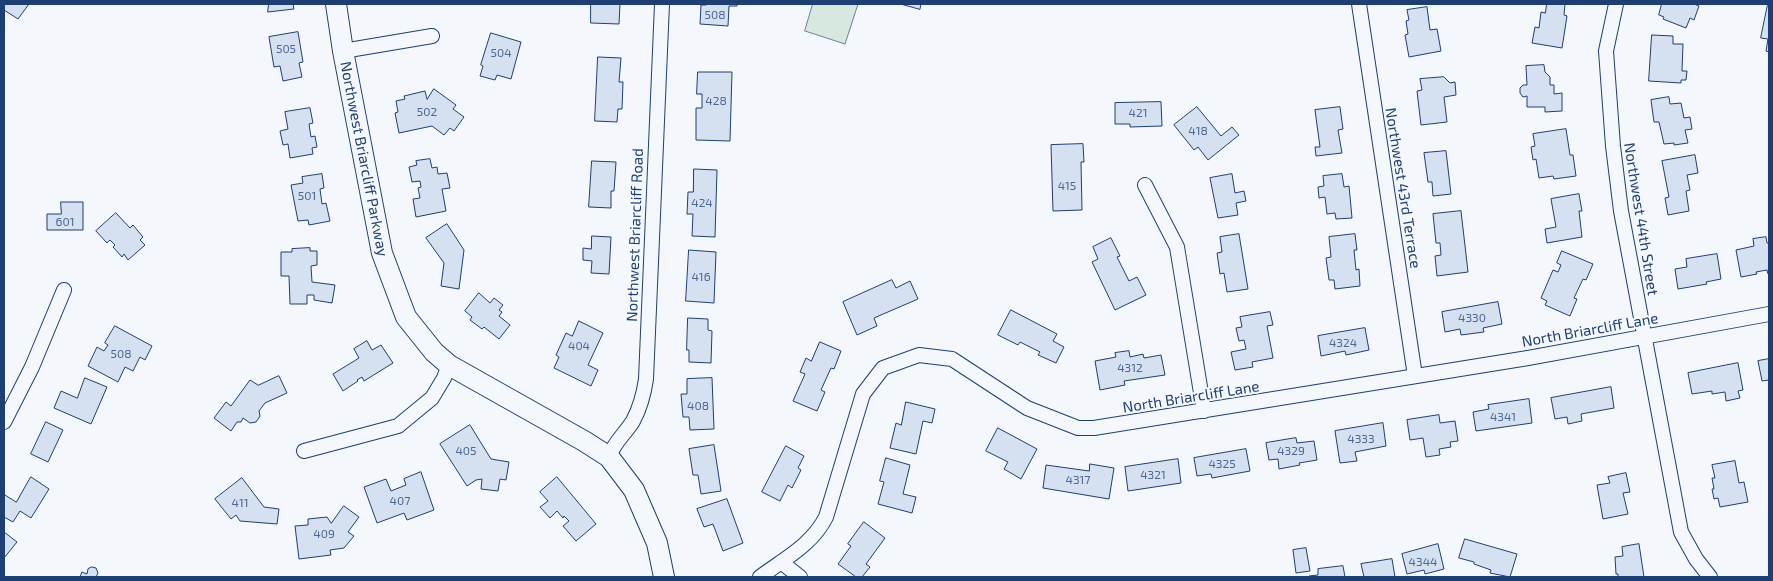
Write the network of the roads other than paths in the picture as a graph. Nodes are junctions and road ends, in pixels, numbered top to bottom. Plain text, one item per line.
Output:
1 (336, 4) edge
2 (662, 4) edge
3 (1359, 4) edge
4 (1616, 4) edge
5 (432, 36) dead end
6 (343, 52) junction
7 (1144, 185) dead end
8 (64, 290) dead end
9 (1769, 314) edge
10 (1643, 337) junction
11 (450, 365) junction
12 (1415, 376) junction
13 (1204, 411) junction
14 (4, 422) edge
15 (304, 451) dead end
16 (609, 457) junction
17 (781, 562) junction
18 (664, 577) edge
19 (760, 577) edge
20 (800, 577) edge
21 (1710, 577) edge

1 - 6 main road, Northwest Briarcliff Parkway
2 - 16 street, Northwest Briarcliff Road
3 - 12 street, Northwest 43rd Terrace
4 - 10 street, Northwest 44th Street
5 - 6 street, Northwest Briarcliff Parkway
6 - 11 main road, Northwest Briarcliff Parkway
7 - 13 street
8 - 14 street
9 - 10 street, North Briarcliff Lane
10 - 12 street, North Briarcliff Lane
10 - 21 street, Northwest 44th Street
11 - 15 street
11 - 16 main road, Northwest Briarcliff Parkway
12 - 13 street, North Briarcliff Lane
13 - 17 street, North Briarcliff Lane
16 - 18 main road, Northwest Briarcliff Parkway
17 - 19 street, North Briarcliff Lane
17 - 20 street

